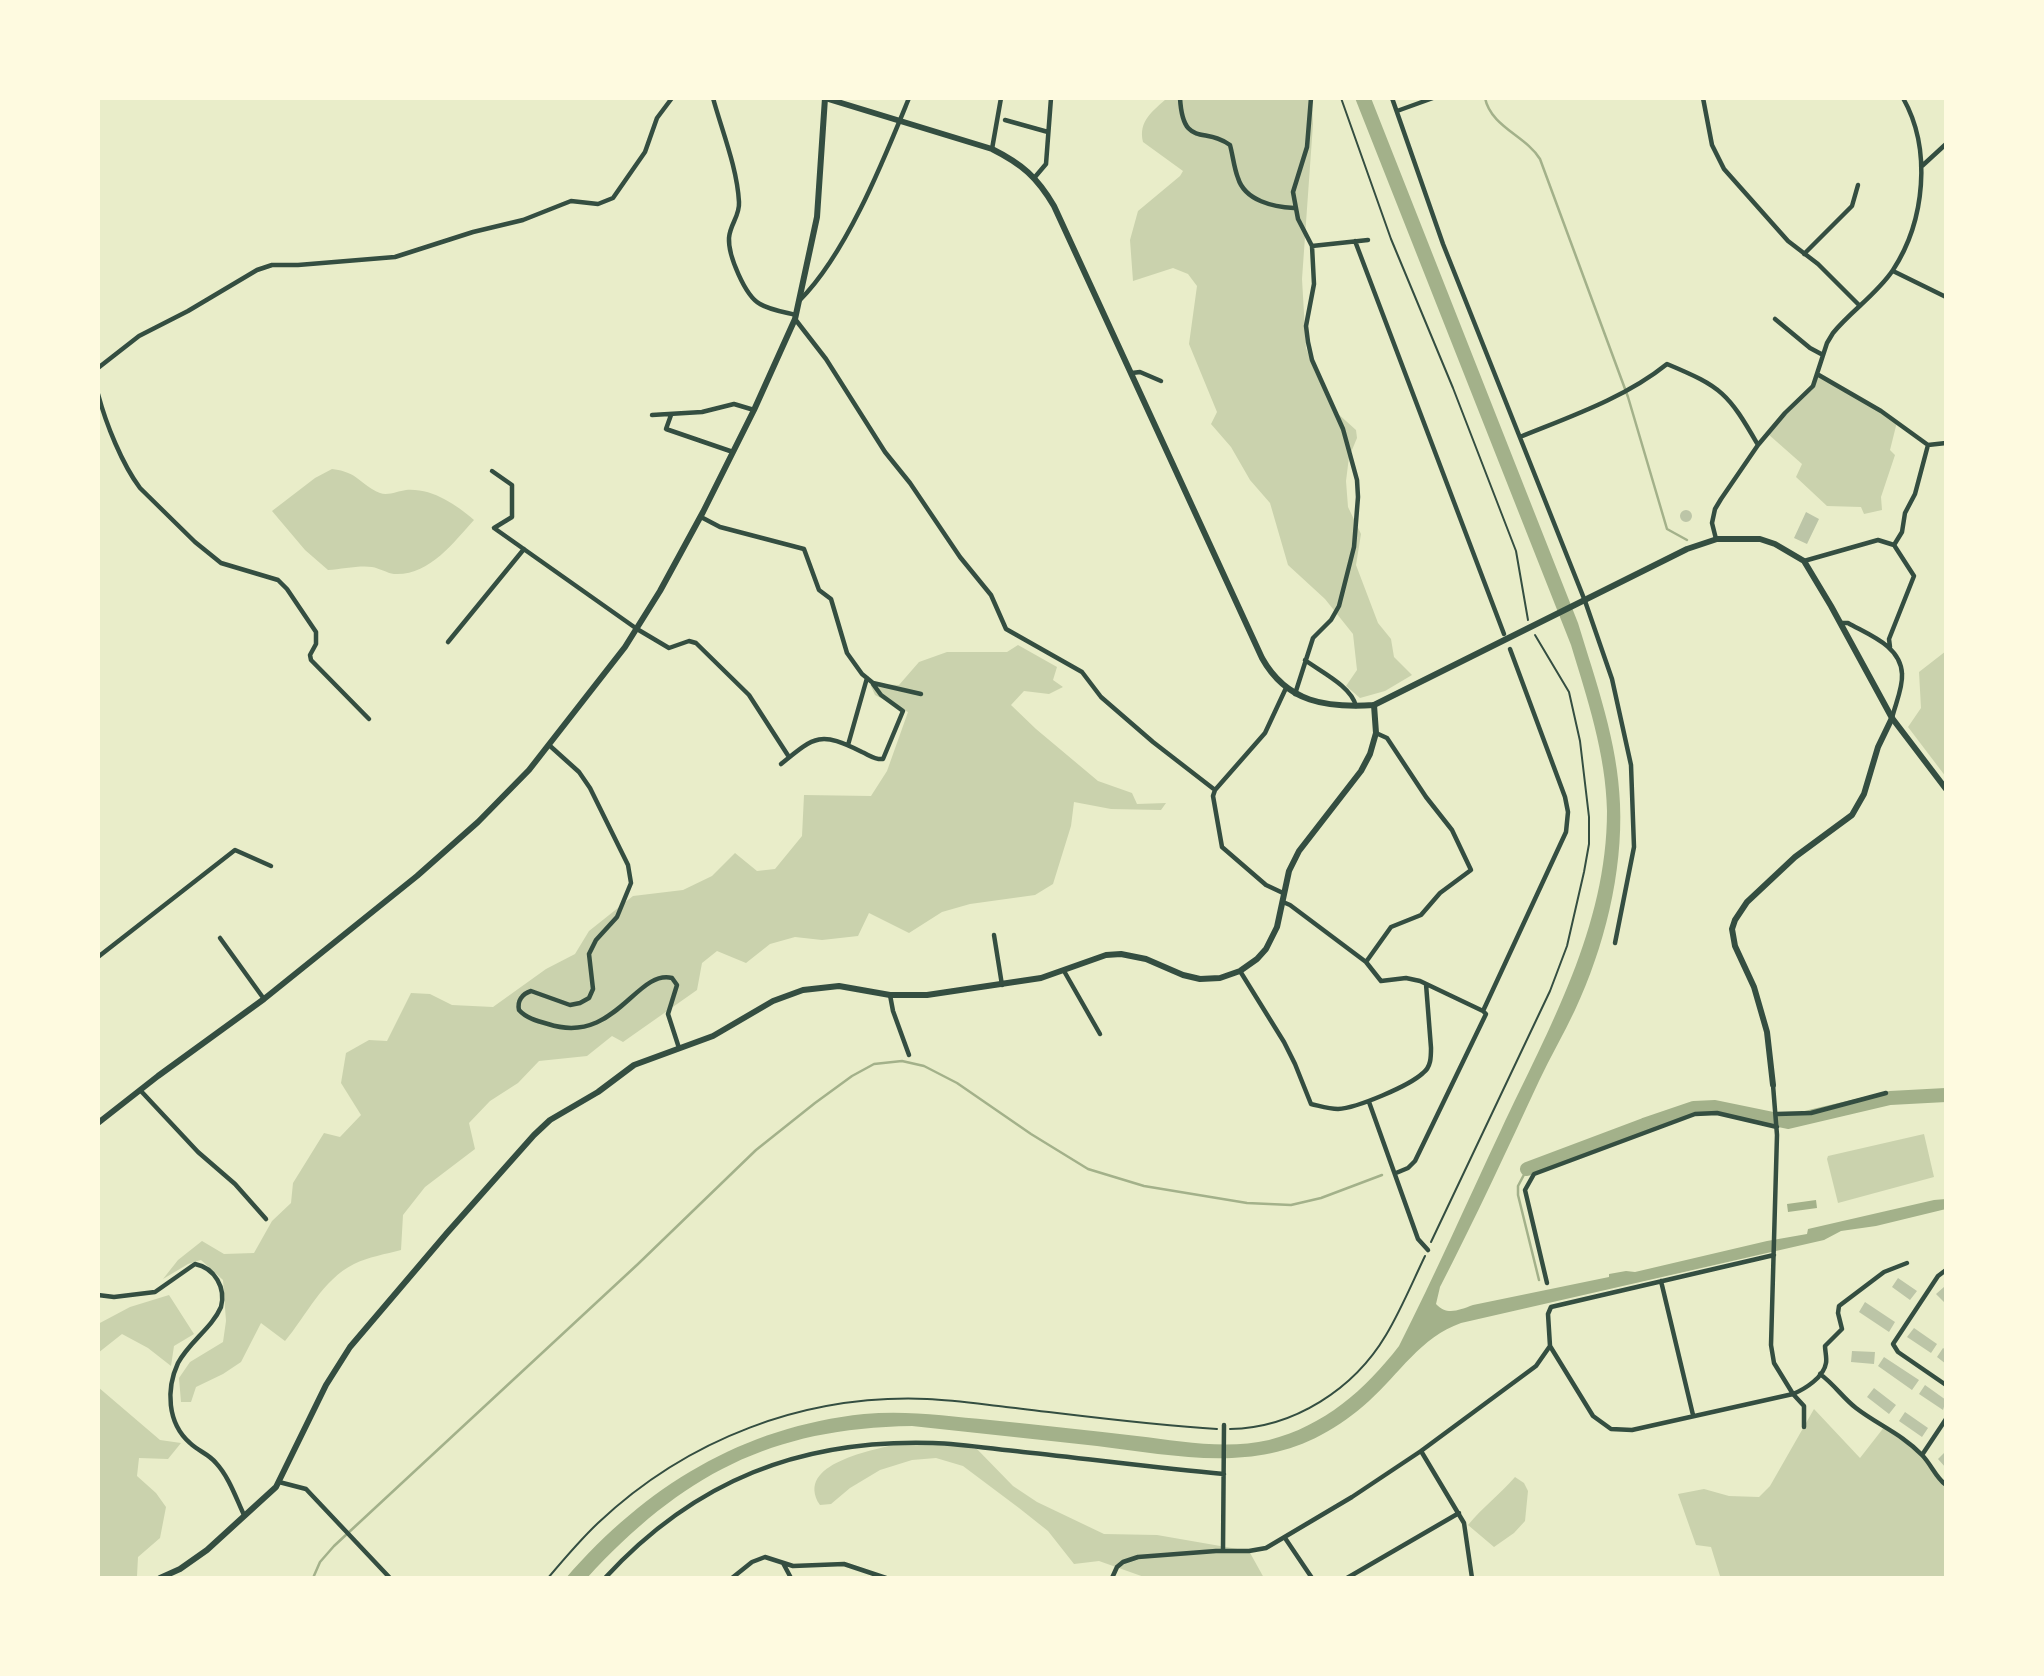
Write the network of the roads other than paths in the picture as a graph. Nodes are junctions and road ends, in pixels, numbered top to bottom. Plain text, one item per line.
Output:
1 (672, 98) edge
2 (713, 98) edge
3 (825, 98) edge
4 (909, 98) edge
5 (1000, 98) edge
6 (1050, 98) edge
7 (1180, 98) edge
8 (1311, 98) edge
9 (1392, 98) edge
10 (1433, 98) edge
11 (1703, 98) edge
12 (1903, 98) edge
13 (1396, 111) junction
14 (900, 120) junction
15 (1005, 120) dead end
16 (1048, 132) junction
17 (1946, 144) edge
18 (992, 149) junction
19 (1922, 166) junction
20 (1035, 177) junction
21 (1858, 185) dead end
22 (1294, 208) junction
23 (1368, 240) dead end
24 (1355, 241) junction
25 (1312, 246) junction
26 (1804, 255) junction
27 (1893, 271) junction
28 (1946, 297) edge
29 (799, 301) junction
30 (1860, 306) junction
31 (796, 317) junction
32 (1775, 319) dead end
33 (1823, 355) junction
34 (98, 368) edge
35 (1132, 373) junction
36 (1817, 374) junction
37 (1161, 381) dead end
38 (98, 394) edge
39 (754, 410) junction
40 (652, 415) dead end
41 (671, 415) junction
42 (1520, 437) junction
43 (1946, 443) edge
44 (1928, 444) junction
45 (1758, 445) junction
46 (733, 452) junction
47 (492, 471) dead end
48 (701, 517) junction
49 (1717, 540) junction
50 (1894, 545) junction
51 (524, 549) junction
52 (1804, 561) junction
53 (1584, 602) junction
54 (1841, 624) junction
55 (637, 629) junction
56 (1504, 634) dead end
57 (448, 642) dead end
58 (1890, 647) junction
59 (1510, 649) dead end
60 (1305, 660) junction
61 (867, 678) junction
62 (873, 683) junction
63 (1286, 688) junction
64 (921, 694) dead end
65 (1295, 694) junction
66 (1374, 705) junction
67 (1356, 706) junction
68 (1892, 718) junction
69 (369, 719) dead end
70 (1376, 733) junction
71 (549, 745) junction
72 (848, 745) junction
73 (789, 757) junction
74 (781, 764) dead end
75 (1946, 789) edge
76 (1214, 790) junction
77 (271, 866) dead end
78 (1283, 893) junction
79 (1282, 902) junction
80 (994, 935) dead end
81 (220, 938) dead end
82 (1615, 943) dead end
83 (98, 957) edge
84 (1366, 962) junction
85 (1065, 971) junction
86 (1240, 971) junction
87 (1426, 984) junction
88 (1002, 985) junction
89 (890, 995) junction
90 (264, 999) junction
91 (1483, 1011) junction
92 (1100, 1034) dead end
93 (680, 1048) junction
94 (909, 1055) dead end
95 (1773, 1085) joint
96 (140, 1089) junction
97 (1885, 1093) dead end
98 (1369, 1101) junction
99 (1777, 1114) junction
100 (98, 1123) edge
101 (1777, 1125) junction
102 (1396, 1173) junction
103 (266, 1219) dead end
104 (1428, 1250) road end
105 (1774, 1253) junction
106 (1907, 1263) dead end
107 (1946, 1270) edge
108 (1661, 1281) junction
109 (1547, 1283) dead end
110 (98, 1295) edge
111 (1550, 1346) junction
112 (1820, 1374) junction
113 (1946, 1385) edge
114 (1793, 1394) junction
115 (1693, 1415) junction
116 (1946, 1419) edge
117 (1804, 1427) dead end
118 (1224, 1429) road end
119 (1421, 1451) junction
120 (1922, 1455) junction
121 (1224, 1473) junction
122 (279, 1482) junction
123 (1946, 1485) edge
124 (1459, 1513) junction
125 (244, 1515) junction
126 (1285, 1538) junction
127 (1223, 1550) junction
128 (782, 1562) junction
129 (160, 1578) edge
130 (390, 1578) edge
131 (606, 1578) edge
132 (732, 1578) edge
133 (791, 1578) edge
134 (886, 1578) edge
135 (1112, 1578) edge
136 (1312, 1578) edge
137 (1347, 1578) edge
138 (1472, 1578) edge

1 - 34 street
2 - 31 street
3 - 14 street
3 - 29 street
4 - 14 street
5 - 18 street
6 - 16 street
7 - 22 street
8 - 22 street
9 - 13 street
10 - 13 street
11 - 26 street
12 - 19 street
13 - 42 street
14 - 18 street
14 - 29 street
15 - 16 street
16 - 20 street
17 - 19 street
18 - 20 street
19 - 27 street
20 - 35 street
21 - 26 street
22 - 25 street
23 - 24 street
24 - 25 street
24 - 56 street
25 - 60 street
26 - 30 street
27 - 28 street
27 - 30 street
29 - 31 street
30 - 33 street
31 - 39 street
31 - 76 street
32 - 33 street
33 - 36 street
35 - 37 street
35 - 63 street
36 - 44 street
36 - 45 street
38 - 69 street
39 - 41 street
39 - 46 street
40 - 41 street
41 - 46 street
42 - 45 street
42 - 53 street
43 - 44 street
44 - 50 street
45 - 49 street
46 - 48 street
47 - 51 street
48 - 55 street
48 - 61 street
49 - 52 street
49 - 53 street
50 - 52 street
50 - 58 street
51 - 55 street
51 - 57 street
52 - 54 street
53 - 66 street
53 - 82 street
54 - 58 street
54 - 68 street
55 - 71 street
55 - 73 street
58 - 68 street
59 - 91 street
60 - 65 street
60 - 67 street
61 - 62 street
61 - 72 street
62 - 64 street
62 - 72 street
63 - 65 street
63 - 76 street
65 - 67 street
66 - 67 street
66 - 70 street
68 - 75 street
68 - 95 street
70 - 78 street
70 - 84 street
71 - 90 street
71 - 93 street
72 - 73 street
73 - 74 street
76 - 78 street
77 - 83 street
78 - 79 street
79 - 84 street
79 - 86 street
80 - 88 street
81 - 90 street
84 - 87 street
85 - 86 street
85 - 88 street
85 - 92 street
86 - 98 street
87 - 91 street
87 - 98 street
88 - 89 street
89 - 93 street
89 - 94 street
90 - 96 street
91 - 102 street
93 - 122 street
95 - 99 street
96 - 100 street
96 - 103 street
97 - 99 street
98 - 102 street
99 - 101 street
101 - 105 street
101 - 109 street
102 - 104 street
105 - 108 street
105 - 114 street
106 - 112 street
107 - 113 street
108 - 111 street
108 - 115 street
110 - 125 street
111 - 115 street
111 - 119 street
112 - 114 street
112 - 120 street
114 - 115 street
114 - 117 street
116 - 120 street
118 - 121 street
119 - 124 street
119 - 126 street
120 - 123 street
121 - 127 street
121 - 131 street
122 - 125 street
122 - 130 street
124 - 137 street
124 - 138 street
125 - 129 street
126 - 127 street
126 - 136 street
127 - 135 street
128 - 132 street
128 - 133 street
128 - 134 street

